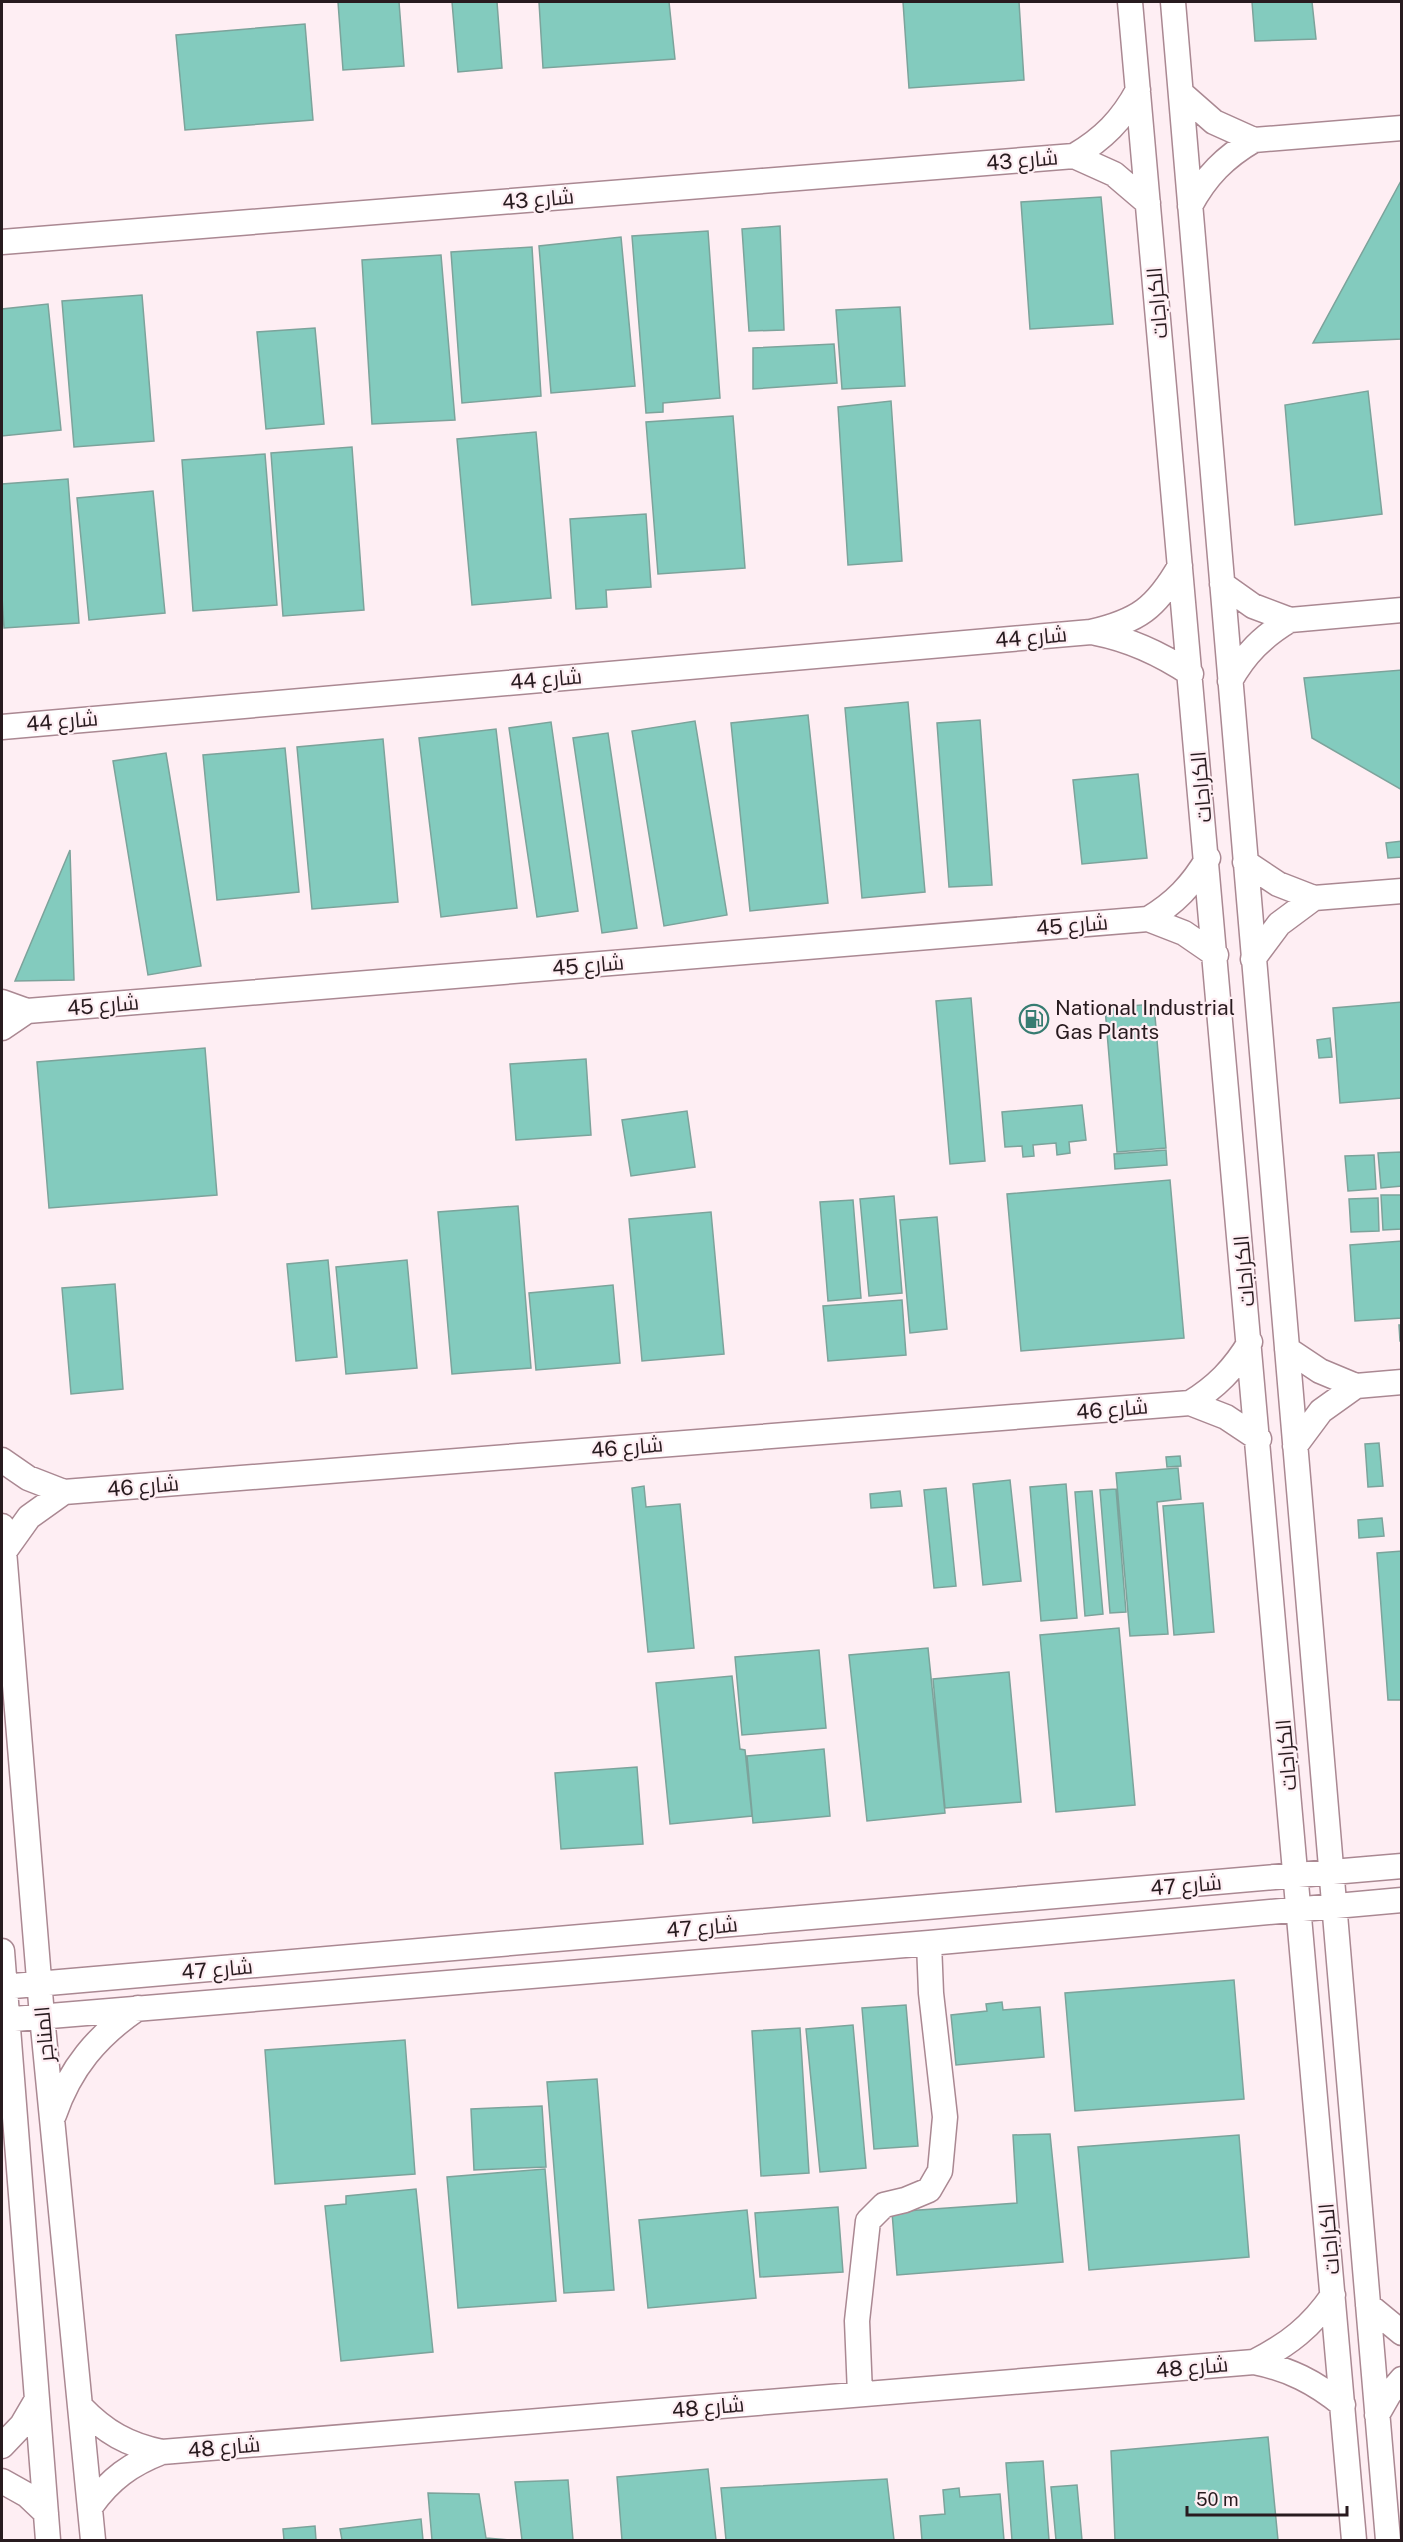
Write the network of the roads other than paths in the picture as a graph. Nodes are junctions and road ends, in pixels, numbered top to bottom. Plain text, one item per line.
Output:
1 (1131, 2) edge
2 (1173, 2) edge
3 (1138, 90) junction
4 (1181, 93) junction
5 (1401, 128) edge
6 (1254, 140) junction
7 (1074, 156) junction
8 (1148, 203) junction
9 (1190, 206) junction
10 (2, 242) edge
11 (1180, 566) junction
12 (1222, 584) junction
13 (1401, 610) edge
14 (1290, 620) junction
15 (1091, 632) junction
16 (1191, 674) junction
17 (1230, 681) junction
18 (2, 727) edge
19 (1208, 858) junction
20 (1245, 862) junction
21 (1401, 891) edge
22 (1314, 898) junction
23 (1148, 919) junction
24 (1216, 955) junction
25 (1253, 959) junction
26 (2, 1002) edge
27 (27, 1011) junction
28 (2, 1028) edge
29 (1250, 1342) junction
30 (1287, 1349) junction
31 (1401, 1382) edge
32 (1356, 1386) junction
33 (1190, 1403) junction
34 (1258, 1439) junction
35 (1295, 1446) junction
36 (2, 1460) edge
37 (64, 1492) junction
38 (2, 1526) edge
39 (4, 1552) junction
40 (1401, 1866) edge
41 (1331, 1873) junction
42 (1297, 1875) junction
43 (1401, 1900) edge
44 (1334, 1906) junction
45 (1300, 1909) junction
46 (929, 1943) junction
47 (2, 1951) edge
48 (39, 1985) junction
49 (3, 1987) edge
50 (139, 2007) junction
51 (42, 2016) junction
52 (4, 2019) edge
53 (2, 2099) edge
54 (52, 2120) junction
55 (16, 2122) junction
56 (1333, 2295) junction
57 (1368, 2305) junction
58 (1401, 2333) edge
59 (1254, 2362) junction
60 (1401, 2379) edge
61 (860, 2394) junction
62 (36, 2402) junction
63 (1343, 2405) junction
64 (81, 2407) junction
65 (1377, 2415) junction
66 (2, 2446) edge
67 (162, 2452) junction
68 (2, 2481) edge
69 (91, 2506) junction
70 (46, 2513) junction
71 (48, 2541) edge
72 (93, 2541) edge
73 (1354, 2541) edge
74 (1388, 2541) edge

1 - 3 street, الكراجات
2 - 4 street, الكراجات
3 - 7 street, شارع 43
3 - 8 street, الكراجات
4 - 6 street
4 - 9 street, الكراجات
5 - 6 street
6 - 9 street
7 - 8 street, شارع 43
7 - 10 street, شارع 43
8 - 11 street, الكراجات
9 - 12 street, الكراجات
11 - 15 street, شارع 44
11 - 16 street, الكراجات
12 - 14 street
12 - 17 street, الكراجات
13 - 14 street
14 - 17 street
15 - 16 street, شارع 44
15 - 18 street, شارع 44
16 - 19 street, الكراجات
17 - 20 street, الكراجات
19 - 23 street
19 - 24 street, الكراجات
20 - 22 street
20 - 25 street, الكراجات
21 - 22 street
22 - 25 street
23 - 24 street, شارع 45
23 - 27 street, شارع 45
24 - 29 street, الكراجات
25 - 30 street, الكراجات
26 - 27 street, شارع 45
27 - 28 street, شارع 45
29 - 33 street, شارع 46
29 - 34 street, الكراجات
30 - 32 street
30 - 35 street, الكراجات
31 - 32 street
32 - 35 street
33 - 34 street, شارع 46
33 - 37 street, شارع 46
34 - 42 street, الكراجات
35 - 41 street, الكراجات
36 - 37 street, شارع 46
37 - 39 street
38 - 39 street, المناجر
39 - 48 street, المناجر
40 - 41 street, شارع 47
41 - 42 street, شارع 47
41 - 44 street, الكراجات
42 - 45 street, الكراجات
42 - 48 street, شارع 47
43 - 44 street, شارع 47
44 - 45 street, شارع 47
44 - 57 street, الكراجات
45 - 46 street, شارع 47
45 - 56 street, الكراجات
46 - 50 street, شارع 47
46 - 61 street
47 - 49 street, المناجر
48 - 49 street, شارع 47
48 - 51 street, المناجر
49 - 52 street, المناجر
50 - 51 street, شارع 47
50 - 54 street
51 - 52 street, شارع 47
51 - 54 street, المناجر
52 - 55 street, المناجر
53 - 55 street
54 - 64 street, المناجر
55 - 62 street, المناجر
56 - 59 street, شارع 48
56 - 63 street, الكراجات
57 - 58 street
57 - 65 street, الكراجات
59 - 61 street, شارع 48
59 - 63 street, شارع 48
60 - 65 street
61 - 67 street, شارع 48
62 - 66 street
62 - 70 street, المناجر
63 - 73 street, الكراجات
64 - 67 street, شارع 48
64 - 69 street, المناجر
65 - 74 street, الكراجات
67 - 69 street, شارع 48
68 - 70 street
69 - 72 street, المناجر
70 - 71 street, المناجر

